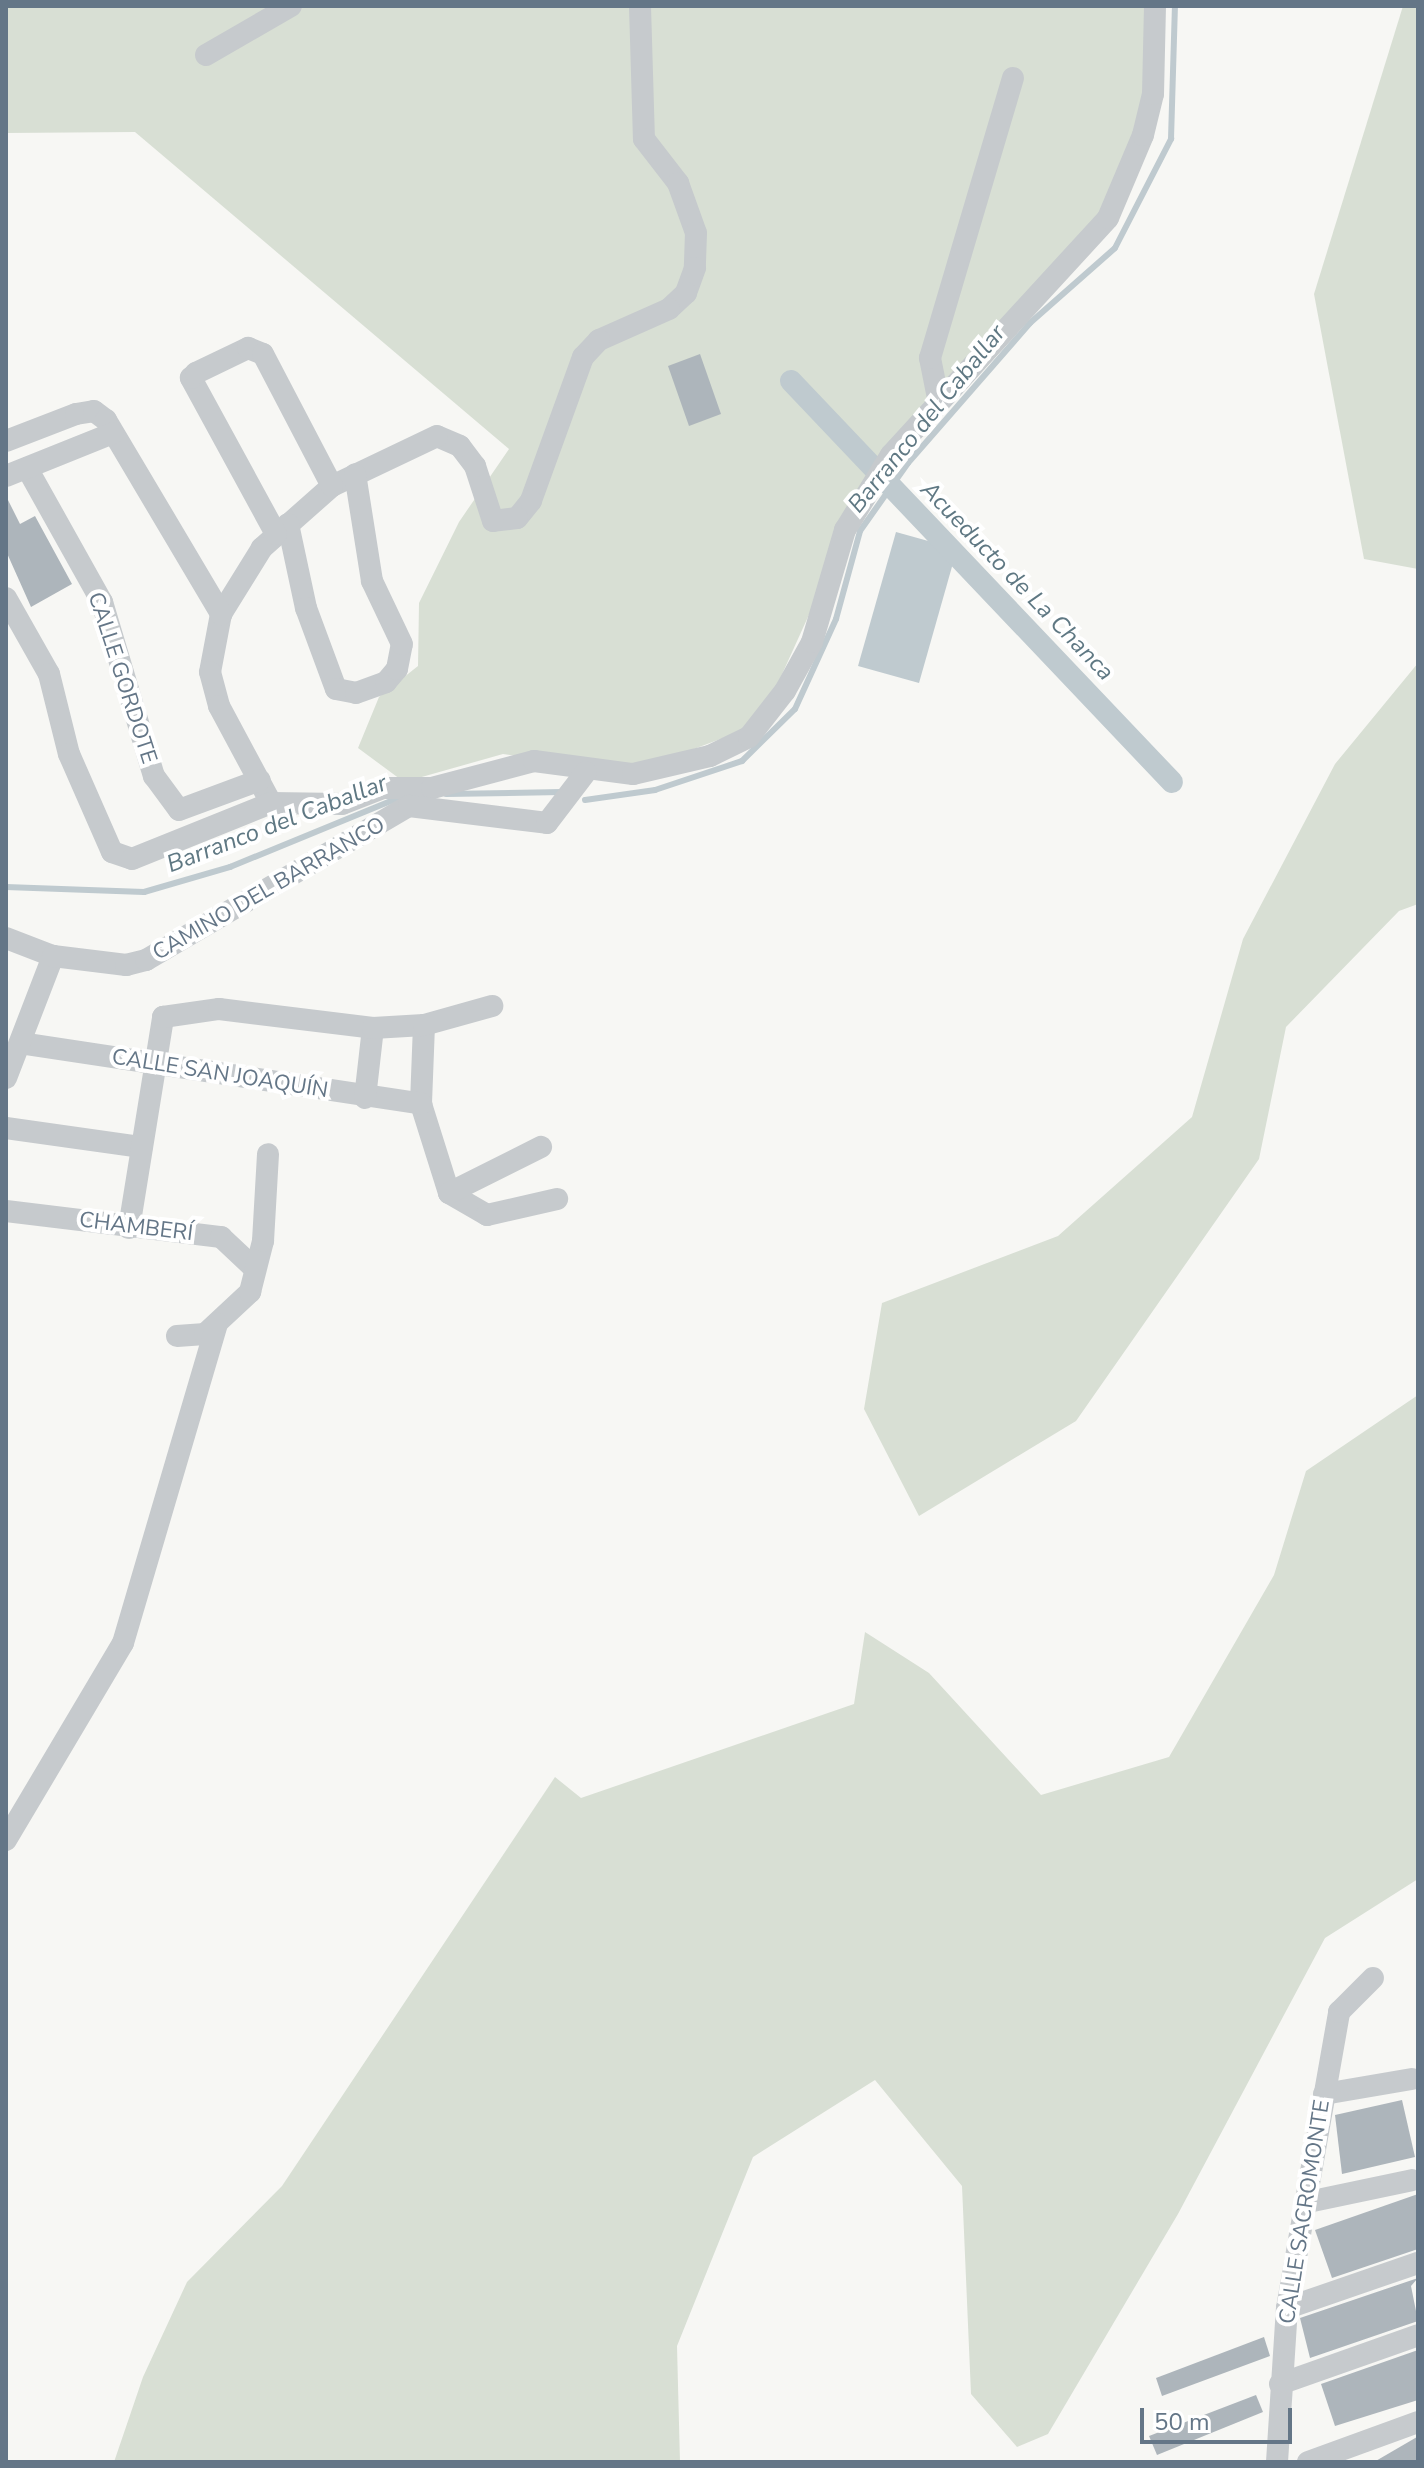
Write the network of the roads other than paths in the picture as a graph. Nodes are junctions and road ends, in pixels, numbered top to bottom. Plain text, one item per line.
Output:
1 (291, 6) edge
2 (640, 6) edge
3 (1155, 6) edge
4 (206, 55) dead end
5 (1013, 78) dead end
6 (938, 398) junction
7 (113, 433) junction
8 (6, 441) edge
9 (17, 472) edge
10 (355, 474) junction
11 (332, 486) junction
12 (282, 529) junction
13 (6, 598) edge
14 (221, 614) junction
15 (584, 779) junction
16 (260, 780) junction
17 (271, 803) junction
18 (6, 938) edge
19 (53, 956) junction
20 (492, 1006) dead end
21 (424, 1025) junction
22 (373, 1028) junction
23 (20, 1043) junction
24 (155, 1063) junction
25 (6, 1078) edge
26 (365, 1098) junction
27 (421, 1104) junction
28 (6, 1128) edge
29 (142, 1147) junction
30 (541, 1147) dead end
31 (268, 1154) dead end
32 (449, 1193) junction
33 (557, 1199) dead end
34 (6, 1211) edge
35 (129, 1228) junction
36 (253, 1267) junction
37 (217, 1324) junction
38 (177, 1336) dead end
39 (6, 1840) edge
40 (1373, 1978) dead end
41 (1412, 2079) dead end
42 (1324, 2094) junction
43 (1412, 2180) dead end
44 (1308, 2202) junction
45 (1418, 2263) edge
46 (1287, 2308) junction
47 (1418, 2335) edge
48 (1280, 2384) junction
49 (1418, 2422) edge
50 (1277, 2462) edge
51 (1310, 2462) edge

1 - 4 street
2 - 10 street
3 - 6 street
5 - 6 street
6 - 15 street
7 - 8 street
7 - 9 street
7 - 14 street
9 - 16 street, CALLE GORDOTE
10 - 11 street
10 - 12 street
11 - 12 street
11 - 12 street
12 - 14 street
13 - 17 street
14 - 16 street
15 - 17 street
15 - 19 street, CAMINO DEL BARRANCO
16 - 17 street
18 - 19 street, CAMINO DEL BARRANCO
19 - 23 street
20 - 21 street
21 - 22 street
21 - 27 street
22 - 24 street
22 - 26 street
23 - 24 street, CALLE SAN JOAQUÍN
23 - 25 street
24 - 26 street, CALLE SAN JOAQUÍN
24 - 29 street
26 - 27 street, CALLE SAN JOAQUÍN
27 - 32 street
28 - 29 street
29 - 35 street
30 - 32 street
31 - 36 street
32 - 33 street
34 - 35 street, CHAMBERÍ
35 - 36 street, CHAMBERÍ
36 - 37 street
37 - 38 street
37 - 39 street
40 - 42 street, CALLE SACROMONTE
41 - 42 street
42 - 44 street, CALLE SACROMONTE
43 - 44 street
44 - 46 street, CALLE SACROMONTE
45 - 46 street
46 - 48 street, CALLE SACROMONTE
47 - 48 street
48 - 50 street, CALLE SACROMONTE
49 - 51 street

